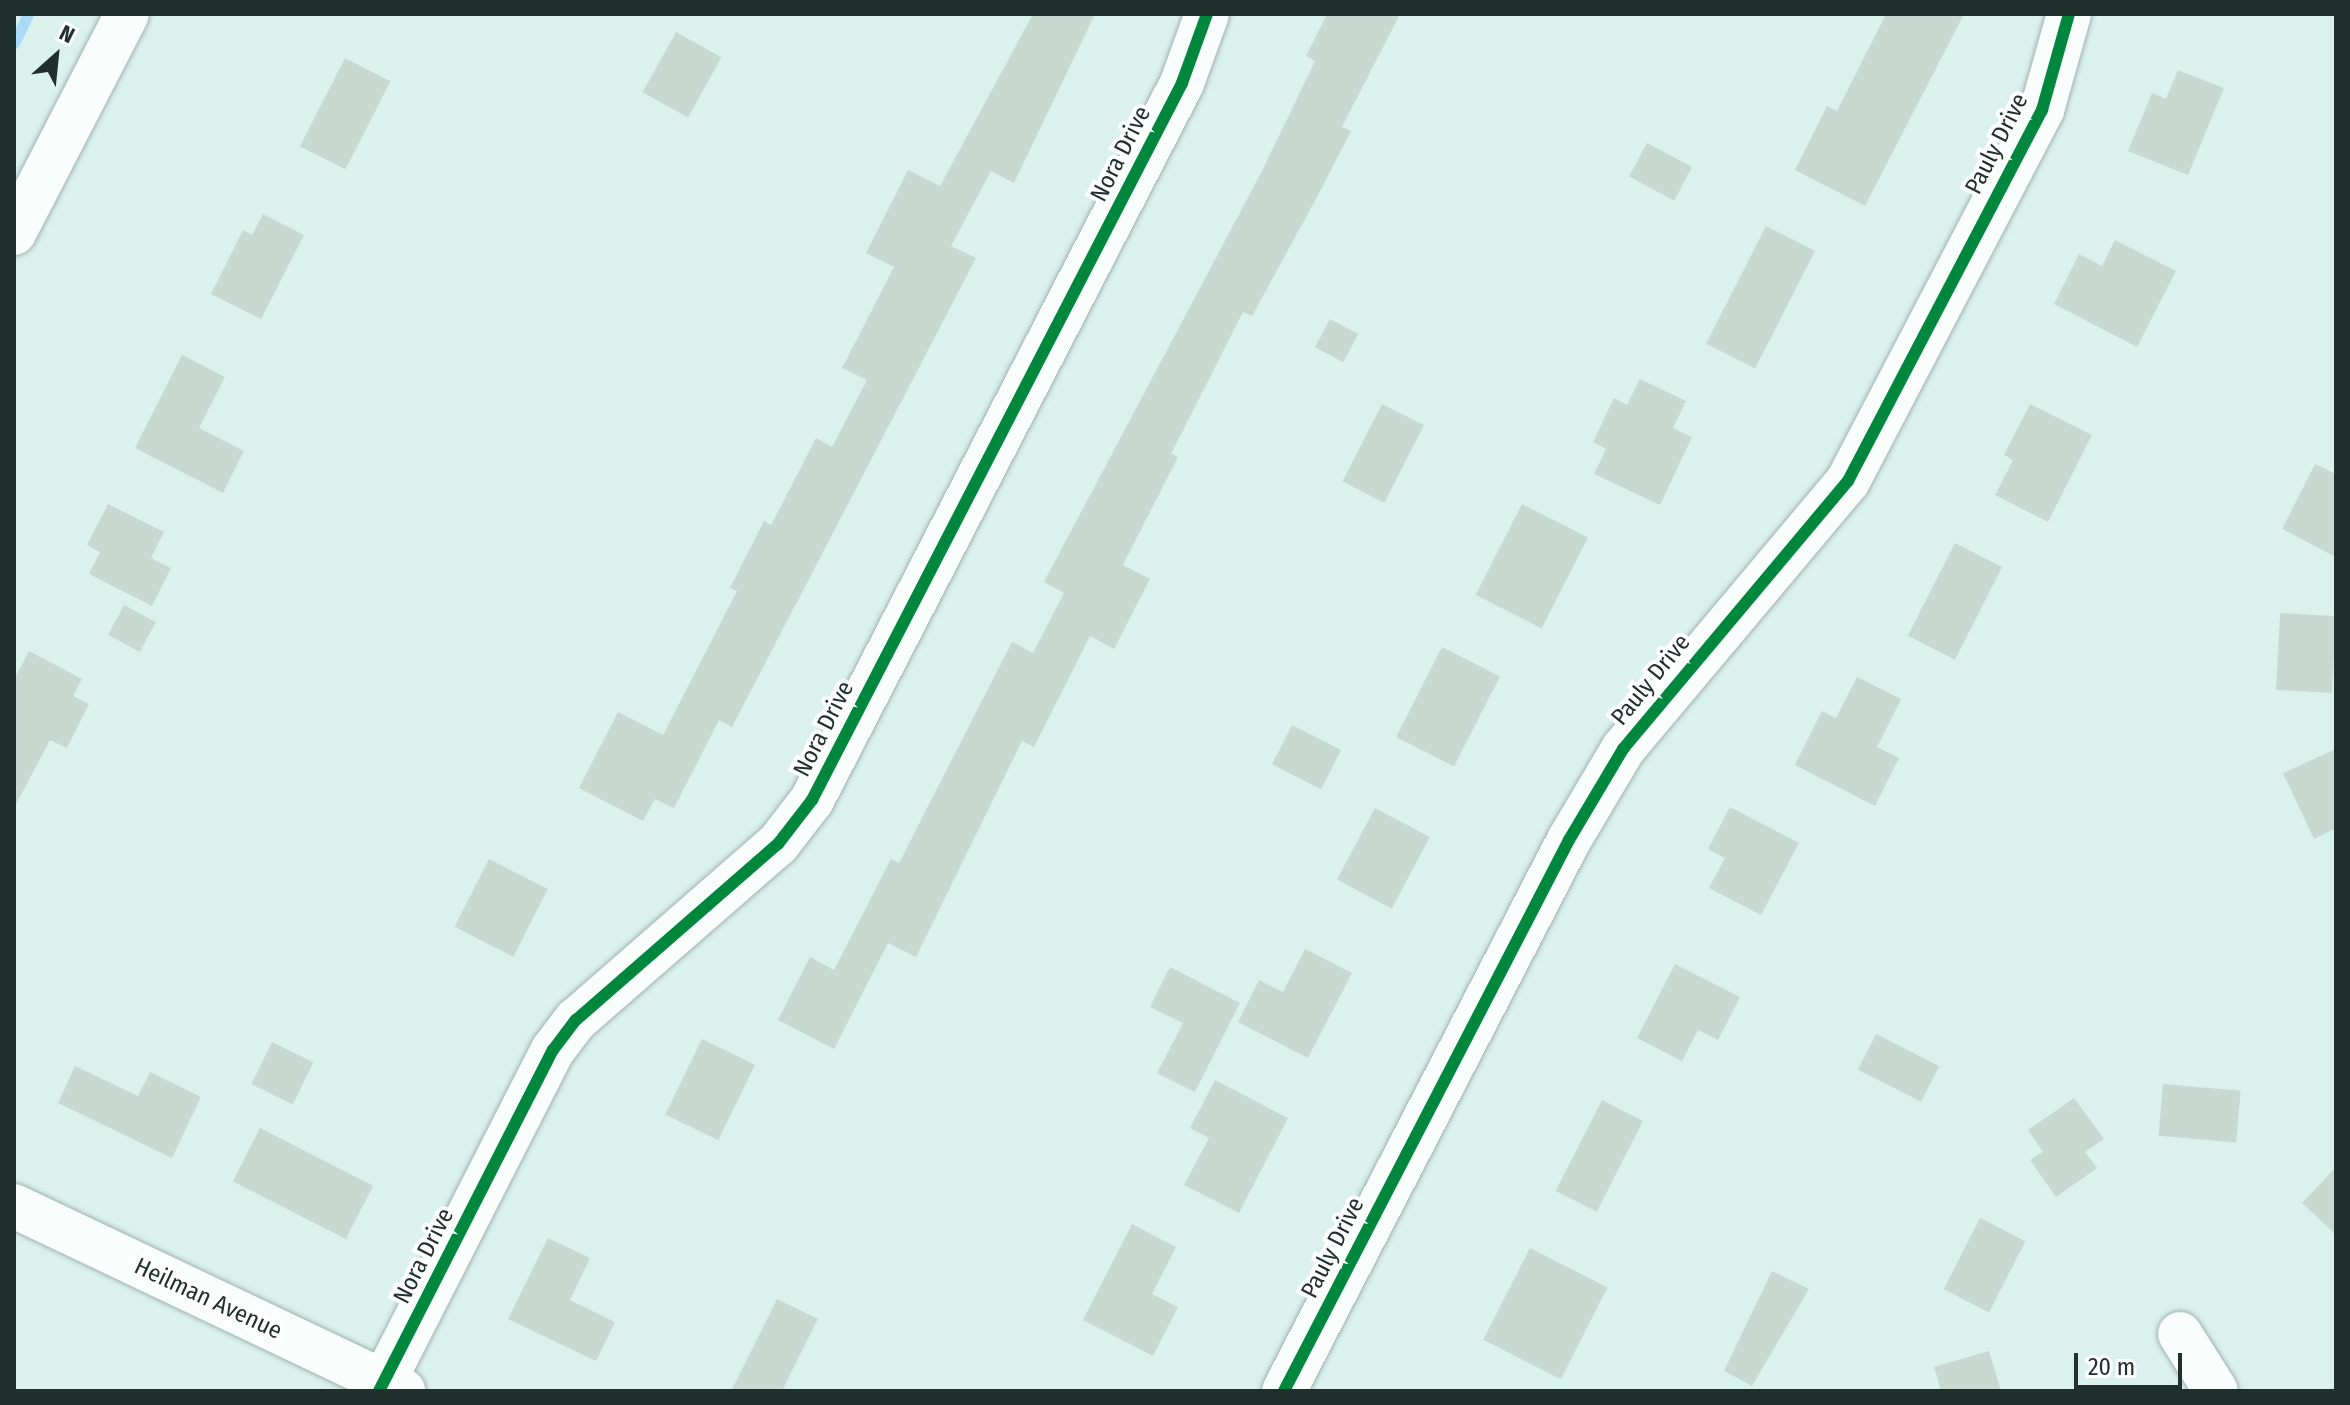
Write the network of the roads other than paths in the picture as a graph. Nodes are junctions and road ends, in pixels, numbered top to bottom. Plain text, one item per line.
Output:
1 (127, 14) edge
2 (1207, 14) edge
3 (2069, 14) edge
4 (14, 233) edge
5 (14, 1206) edge
6 (2180, 1334) dead end
7 (388, 1388) edge
8 (1284, 1391) edge
9 (2216, 1391) edge

1 - 4 street
2 - 7 street, Nora Drive
3 - 8 street, Pauly Drive
5 - 7 street, Heilman Avenue
6 - 9 street

